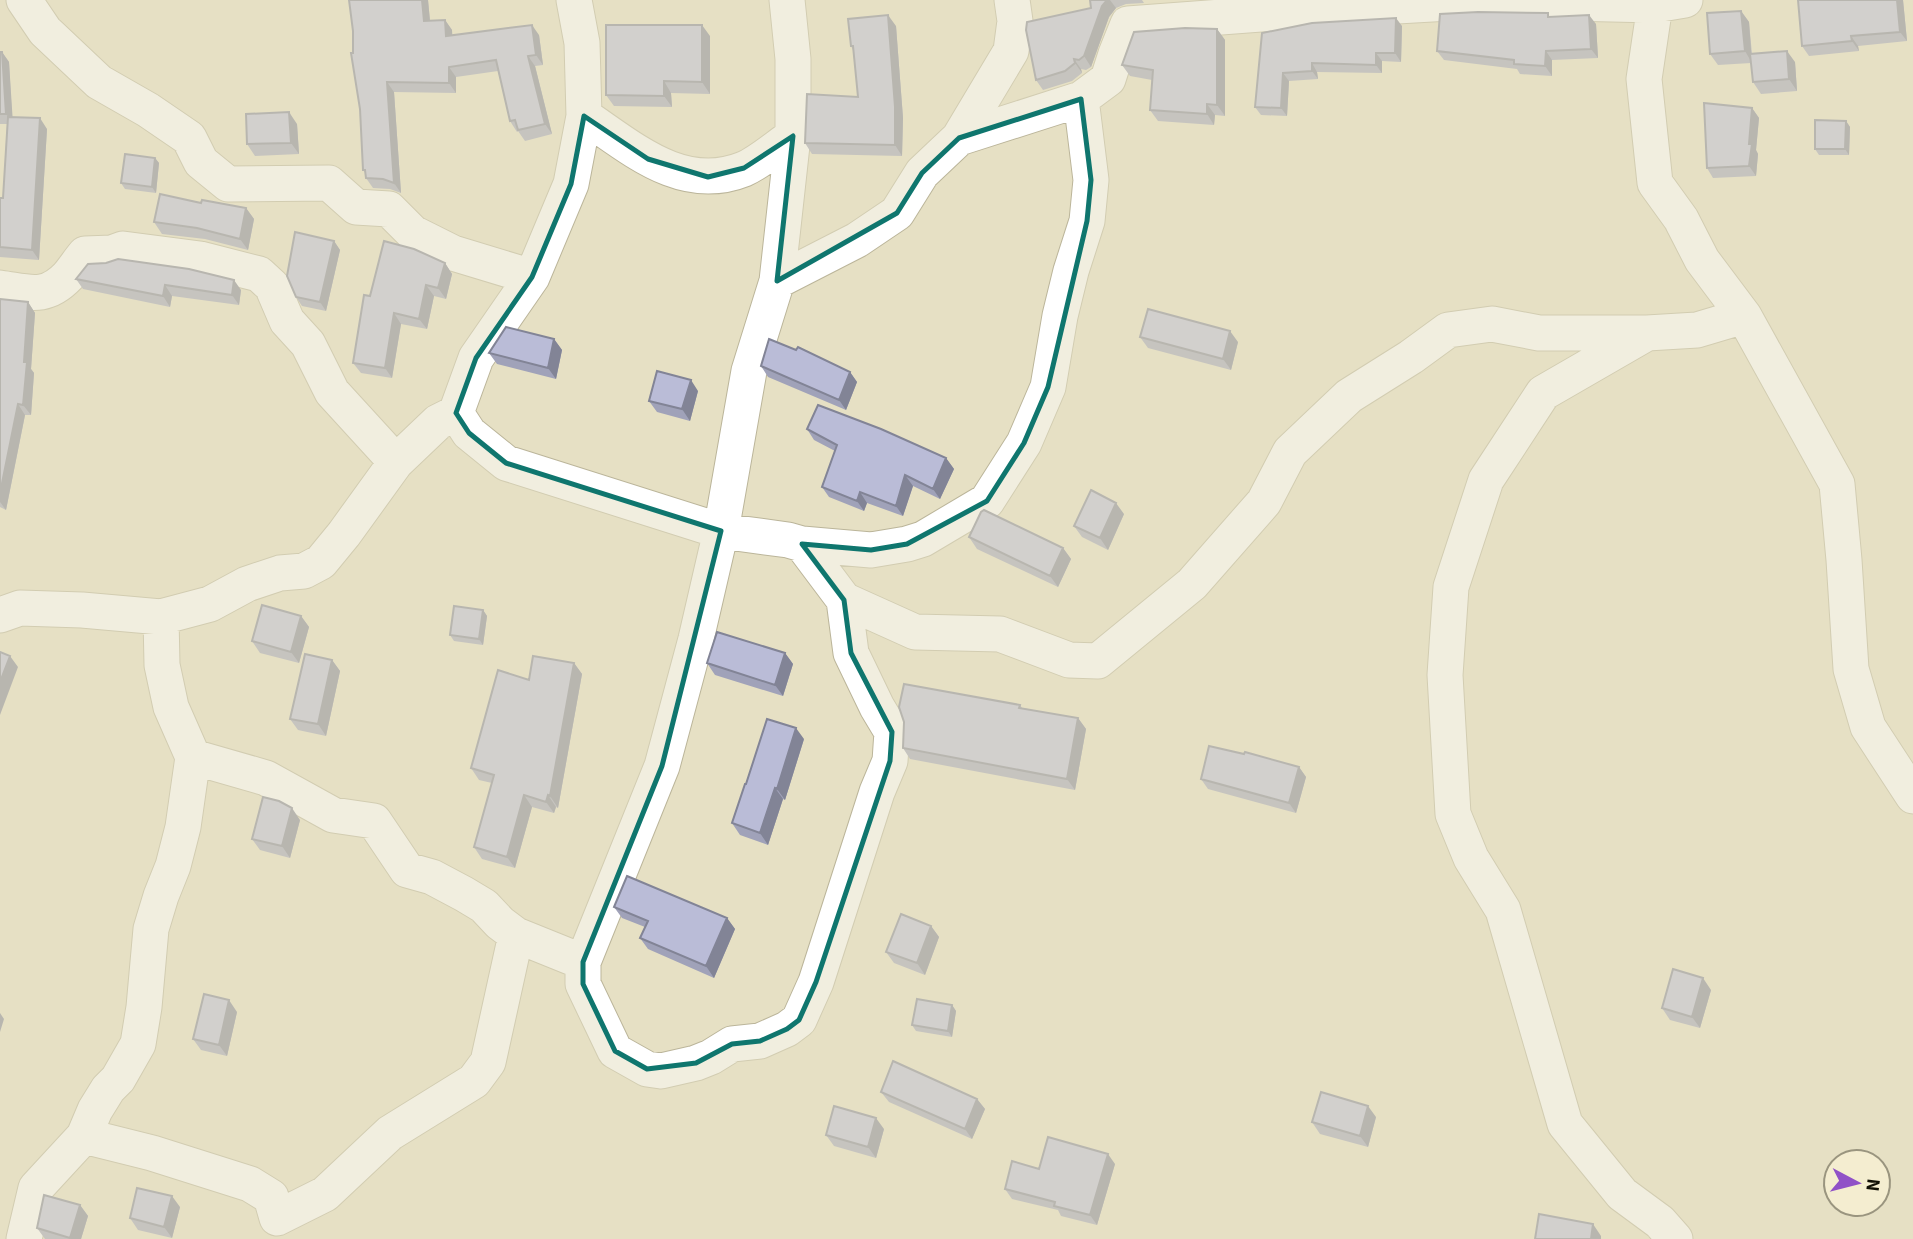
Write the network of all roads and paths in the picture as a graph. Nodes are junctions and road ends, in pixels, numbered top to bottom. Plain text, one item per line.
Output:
1 (24, 0) edge
2 (574, 0) edge
3 (787, 0) edge
4 (1012, 0) edge
5 (1665, 2) edge
6 (1374, 4) edge
7 (1081, 99) junction
8 (584, 116) junction
9 (793, 136) junction
10 (959, 138) junction
11 (532, 277) junction
12 (777, 281) junction
13 (0, 288) edge
14 (1744, 316) junction
15 (1647, 333) junction
16 (456, 413) junction
17 (396, 462) junction
18 (721, 531) junction
19 (802, 544) junction
20 (844, 600) junction
21 (0, 615) edge
22 (161, 617) junction
23 (193, 757) junction
24 (1913, 796) edge
25 (516, 935) junction
26 (583, 962) junction
27 (84, 1136) junction
28 (274, 1228) edge
29 (24, 1239) edge
30 (1675, 1239) edge

1 - 11 street
2 - 8 street
3 - 9 street
4 - 10 street
5 - 6 street
5 - 14 street
6 - 7 street
7 - 10 street
7 - 19 street
8 - 9 street
8 - 11 street
9 - 12 street
10 - 12 street
11 - 16 street
12 - 18 street
13 - 17 street
14 - 15 street
14 - 24 street
15 - 20 street
15 - 30 street
16 - 17 street
16 - 18 street
17 - 22 street
18 - 19 street
18 - 26 street
19 - 20 street
20 - 26 street
21 - 22 street
22 - 23 street
23 - 25 street
23 - 27 street
25 - 26 street
25 - 28 street
27 - 28 street
27 - 29 street

